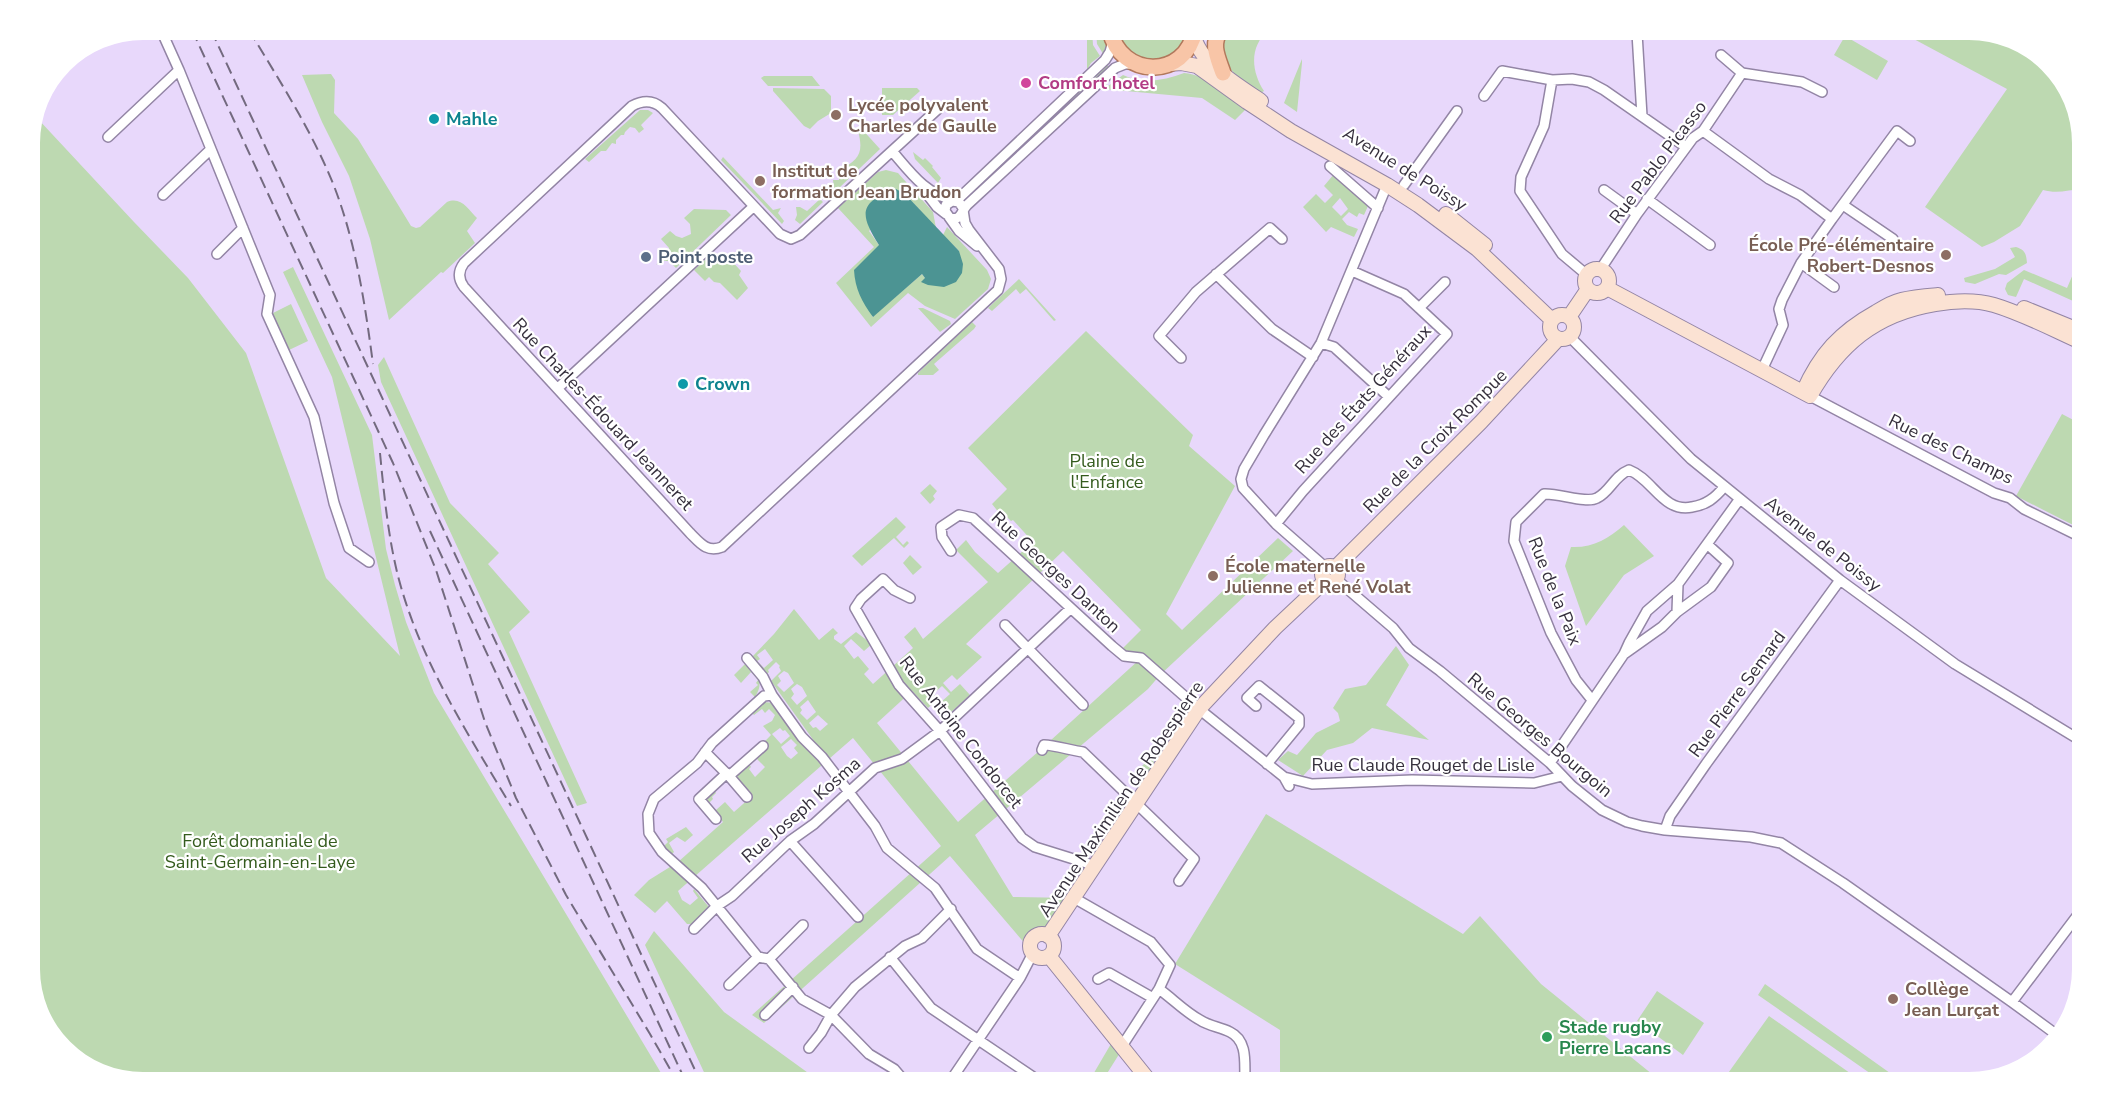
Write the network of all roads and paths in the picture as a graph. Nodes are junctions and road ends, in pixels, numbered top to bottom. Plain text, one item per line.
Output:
1 (166, 40) edge
2 (1112, 40) edge
3 (1114, 40) edge
4 (1190, 40) edge
5 (1195, 40) edge
6 (1216, 40) edge
7 (1637, 40) edge
8 (1721, 55) dead end
9 (1135, 64) junction
10 (1169, 64) junction
11 (179, 70) junction
12 (1223, 73) junction
13 (1742, 74) junction
14 (1552, 80) junction
15 (1822, 92) dead end
16 (1484, 96) dead end
17 (939, 108) dead end
18 (1458, 111) dead end
19 (1642, 116) junction
20 (1703, 131) junction
21 (108, 136) dead end
22 (1305, 136) junction
23 (1910, 141) dead end
24 (1686, 147) junction
25 (211, 149) junction
26 (892, 152) junction
27 (1330, 166) dead end
28 (918, 180) junction
29 (1394, 182) junction
30 (1604, 190) dead end
31 (163, 195) dead end
32 (1647, 200) junction
33 (955, 201) junction
34 (1843, 205) junction
35 (753, 207) junction
36 (1378, 208) junction
37 (963, 209) junction
38 (1637, 214) junction
39 (948, 216) junction
40 (1832, 219) junction
41 (243, 228) junction
42 (1893, 238) dead end
43 (1282, 239) dead end
44 (1710, 246) dead end
45 (982, 249) junction
46 (217, 254) dead end
47 (1801, 262) junction
48 (1352, 271) junction
49 (1216, 274) junction
50 (1598, 280) junction
51 (1445, 282) dead end
52 (1834, 287) dead end
53 (1419, 308) junction
54 (1559, 318) junction
55 (2072, 328) edge
56 (1564, 338) junction
57 (2072, 338) edge
58 (1321, 343) junction
59 (1313, 357) junction
60 (1181, 358) dead end
61 (1762, 370) junction
62 (558, 388) junction
63 (1807, 394) junction
64 (1389, 397) junction
65 (1724, 487) junction
66 (1739, 500) junction
67 (1276, 524) junction
68 (2072, 533) edge
69 (1708, 545) junction
70 (951, 551) dead end
71 (369, 562) dead end
72 (1331, 574) junction
73 (1840, 580) junction
74 (1678, 584) junction
75 (910, 598) dead end
76 (1070, 609) junction
77 (1677, 612) junction
78 (1005, 625) dead end
79 (1029, 648) junction
80 (1624, 654) junction
81 (747, 658) dead end
82 (772, 695) junction
83 (1592, 700) junction
84 (1083, 705) dead end
85 (1256, 706) dead end
86 (1199, 709) junction
87 (940, 731) junction
88 (2072, 735) edge
89 (764, 747) dead end
90 (1042, 750) dead end
91 (705, 752) junction
92 (1550, 763) junction
93 (1267, 764) junction
94 (728, 775) junction
95 (1562, 776) junction
96 (1284, 777) junction
97 (1289, 786) dead end
98 (849, 792) junction
99 (747, 797) dead end
100 (1137, 804) junction
101 (716, 819) dead end
102 (1665, 830) junction
103 (790, 841) junction
104 (1096, 866) junction
105 (1179, 881) dead end
106 (1074, 898) junction
107 (717, 906) junction
108 (951, 909) junction
109 (858, 917) dead end
110 (2072, 923) edge
111 (803, 925) dead end
112 (694, 929) dead end
113 (1048, 936) junction
114 (1032, 953) junction
115 (1049, 956) junction
116 (758, 957) junction
117 (890, 957) junction
118 (770, 959) junction
119 (1020, 978) junction
120 (1098, 979) dead end
121 (729, 985) dead end
122 (794, 987) junction
123 (1159, 989) junction
124 (1153, 998) junction
125 (2012, 1002) junction
126 (765, 1015) dead end
127 (831, 1015) junction
128 (2052, 1031) edge
129 (978, 1041) junction
130 (1122, 1046) junction
131 (809, 1048) dead end
132 (897, 1072) edge
133 (957, 1072) edge
134 (1025, 1072) edge
135 (1142, 1072) edge
136 (1245, 1072) edge

1 - 11 street
2 - 33 street
3 - 9 main road
4 - 10 main road
5 - 12 street
6 - 12 main road
7 - 19 street
8 - 13 street
9 - 10 main road
9 - 37 street
10 - 22 street
11 - 21 street
11 - 25 street
12 - 22 street
13 - 15 street
13 - 20 street, Rue Pablo Picasso
14 - 16 street
14 - 19 street
14 - 50 street
17 - 26 street
18 - 29 street
19 - 24 street
20 - 24 street, Rue Pablo Picasso
20 - 40 street
22 - 29 street, Avenue de Poissy
22 - 29 street, Avenue de Poissy
23 - 34 street
24 - 32 street, Rue Pablo Picasso
25 - 31 street
25 - 41 street
26 - 28 street
26 - 35 street
27 - 36 street
28 - 33 street
28 - 39 street, Rue Charles-Édouard Jeanneret
29 - 36 street
29 - 54 street, Avenue de Poissy
30 - 38 street
32 - 38 street, Rue Pablo Picasso
32 - 44 street
33 - 37 street
33 - 39 street
34 - 40 street
34 - 42 street
35 - 62 street
35 - 62 street, Rue Charles-Édouard Jeanneret
36 - 48 street
37 - 39 street
37 - 45 street, Rue Charles-Édouard Jeanneret
38 - 50 street, Rue Pablo Picasso
39 - 45 street, Rue Charles-Édouard Jeanneret
40 - 47 street
41 - 46 street
41 - 71 street
43 - 49 street
45 - 62 street, Rue Charles-Édouard Jeanneret
47 - 52 street
47 - 61 street
48 - 53 street, Rue des États Généraux
48 - 58 street
49 - 59 street
49 - 60 street
50 - 54 street
50 - 61 street
51 - 53 street
53 - 64 street, Rue des États Généraux
54 - 56 street
54 - 56 street
55 - 63 street
56 - 65 street, Avenue de Poissy
56 - 72 street, Rue de la Croix Rompue
57 - 63 street
58 - 59 street
58 - 64 street
59 - 67 street, Rue Georges Bourgoin
61 - 63 street
63 - 68 street, Rue des Champs
64 - 67 street, Rue des États Généraux
65 - 66 street, Avenue de Poissy
65 - 83 street, Rue de la Paix
66 - 69 street
66 - 73 street, Avenue de Poissy
67 - 72 street, Rue Georges Bourgoin
69 - 74 street
69 - 77 street
70 - 76 street, Rue Georges Danton
72 - 86 street, Avenue Maximilien de Robespierre
72 - 92 street, Rue Georges Bourgoin
73 - 88 street, Avenue de Poissy
73 - 102 street, Rue Pierre Semard
74 - 77 street
74 - 80 street
75 - 87 street, Rue Antoine Condorcet
76 - 79 street, Rue Joseph Kosma
76 - 86 street, Rue Georges Danton
77 - 80 street
78 - 79 street
79 - 84 street
79 - 87 street, Rue Joseph Kosma
80 - 83 street
81 - 82 street
82 - 91 street
82 - 98 street
83 - 92 street
85 - 93 street
86 - 93 street, Rue Georges Danton
86 - 100 street, Avenue Maximilien de Robespierre
87 - 98 street, Rue Joseph Kosma
87 - 104 street, Rue Antoine Condorcet
89 - 94 street
90 - 100 street
91 - 94 street
91 - 107 street
92 - 95 street, Rue Georges Bourgoin
93 - 96 street, Rue Georges Danton
94 - 99 street
94 - 101 street
95 - 96 street, Rue Claude Rouget de Lisle
95 - 102 street, Rue Georges Bourgoin
96 - 97 street
98 - 103 street, Rue Joseph Kosma
98 - 108 street
100 - 104 street, Avenue Maximilien de Robespierre
100 - 105 street
102 - 125 street, Rue Georges Bourgoin
103 - 107 street, Rue Joseph Kosma
103 - 109 street
104 - 106 street, Avenue Maximilien de Robespierre
106 - 113 street, Avenue Maximilien de Robespierre
106 - 123 street
107 - 112 street, Rue Joseph Kosma
107 - 116 street
108 - 117 street
108 - 119 street
110 - 125 street
111 - 118 street
113 - 114 street
113 - 115 street
114 - 115 street
114 - 119 street
115 - 130 street
116 - 118 street
116 - 121 street
117 - 127 street
117 - 129 street
118 - 122 street
119 - 129 street
120 - 124 street
122 - 126 street
122 - 127 street
123 - 124 street
123 - 136 street
124 - 130 street
125 - 128 street, Rue Georges Bourgoin
127 - 131 street
127 - 132 street
129 - 133 street
129 - 134 street
130 - 135 street

